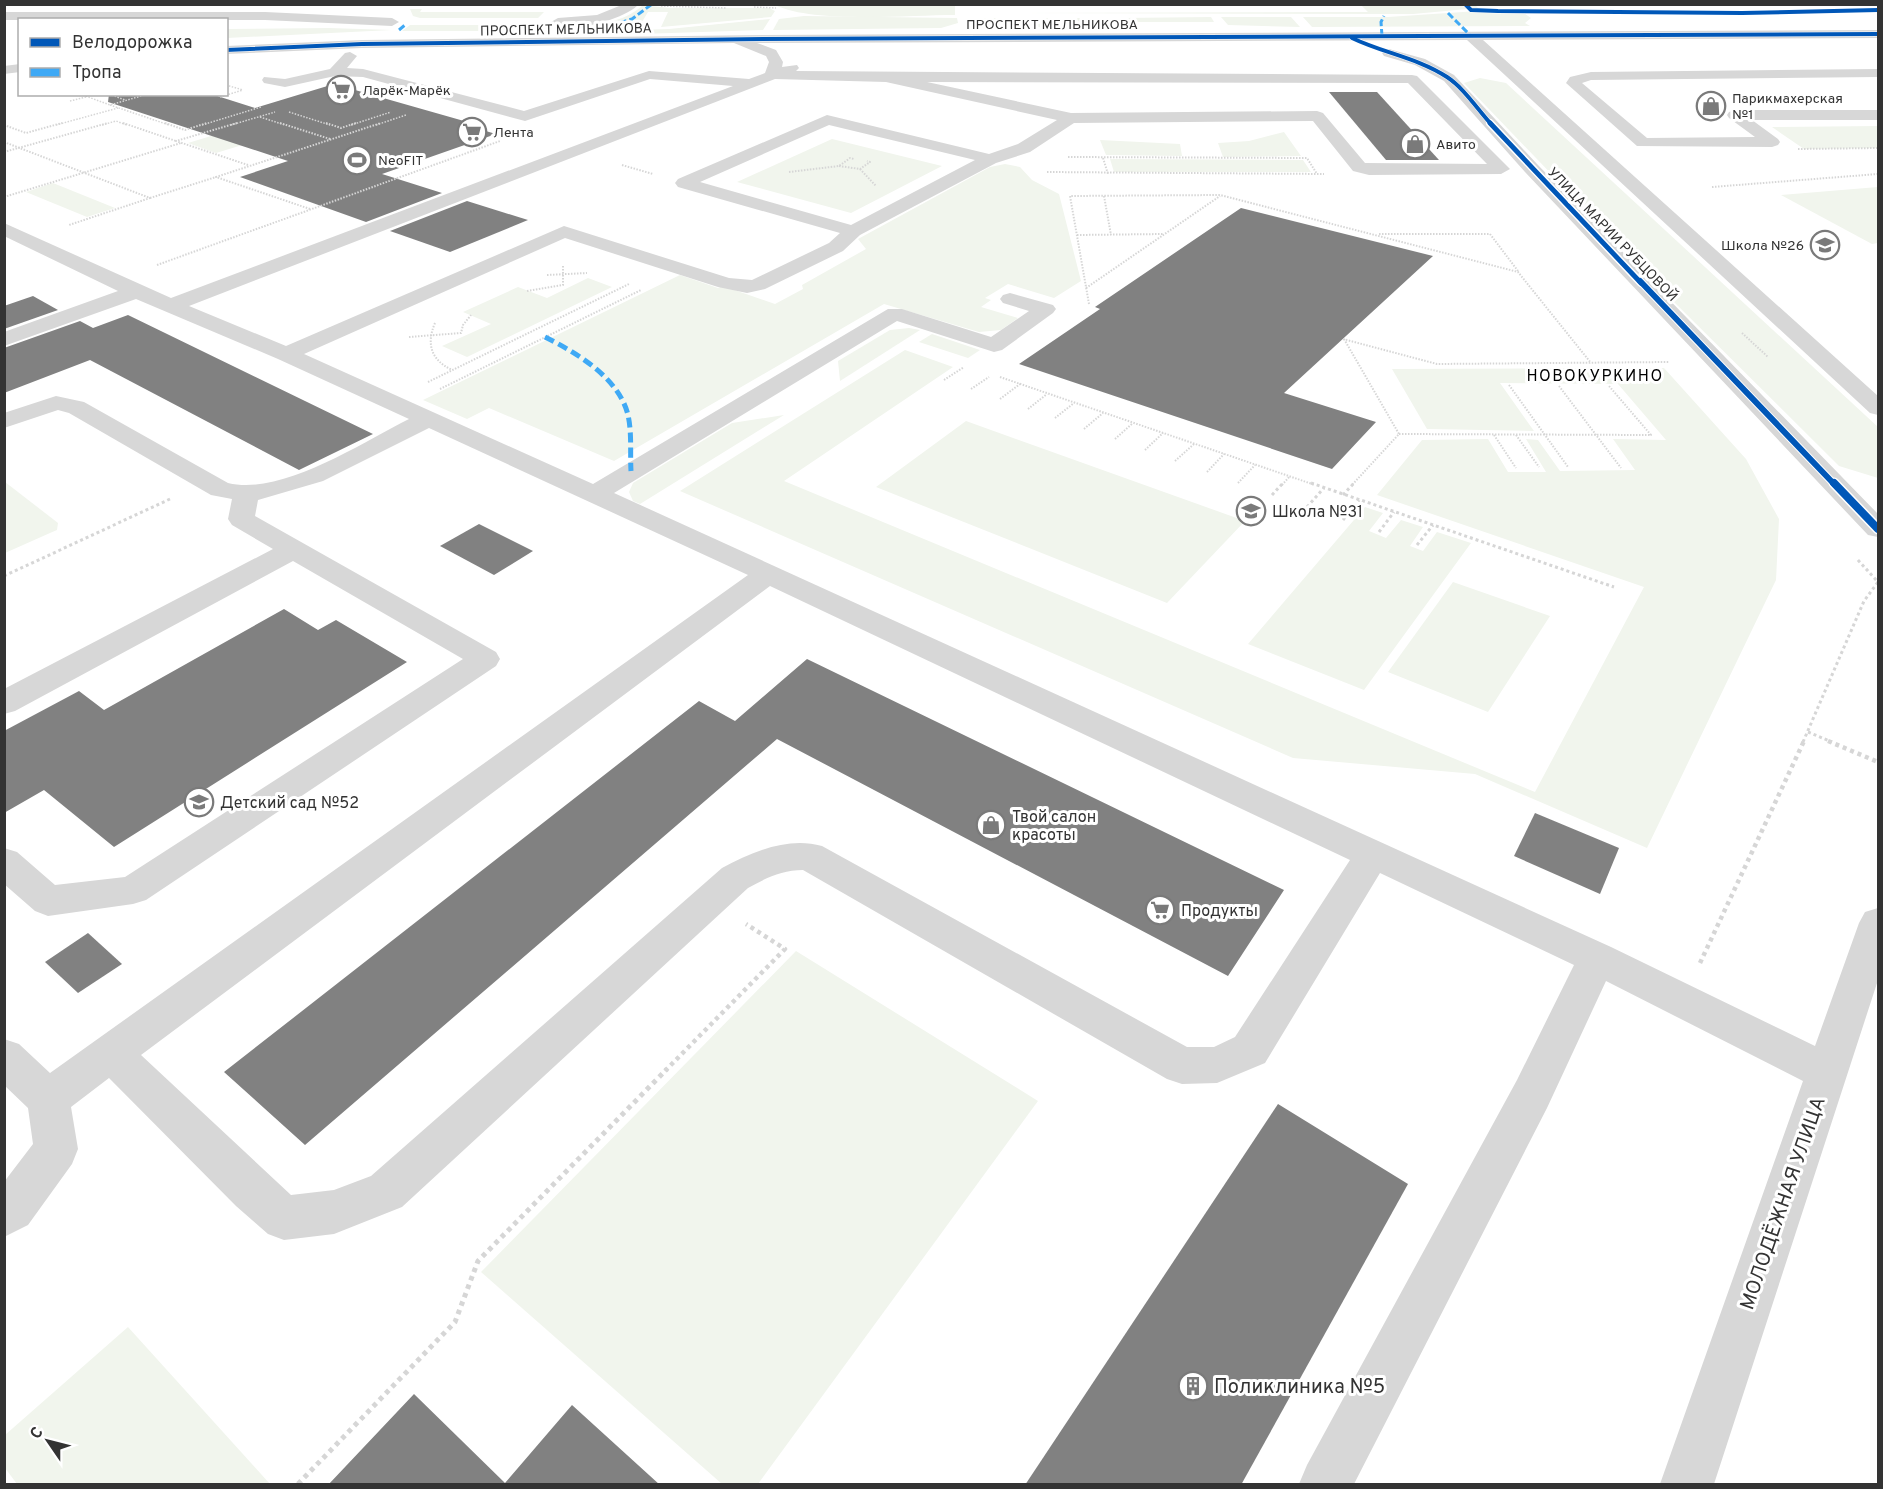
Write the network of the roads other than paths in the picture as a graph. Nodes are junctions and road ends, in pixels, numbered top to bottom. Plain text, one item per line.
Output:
1 (633, 4) edge
2 (4, 16) edge
3 (420, 22) dead end
4 (549, 22) dead end
5 (1843, 34) junction
6 (1878, 34) edge
7 (1349, 36) junction
8 (1471, 36) junction
9 (863, 38) junction
10 (735, 39) junction
11 (1878, 39) edge
12 (362, 44) junction
13 (228, 50) edge
14 (335, 72) junction
15 (1485, 73) dead end
16 (1878, 73) edge
17 (772, 75) junction
18 (1513, 77) junction
19 (886, 78) junction
20 (268, 80) dead end
21 (753, 83) junction
22 (1878, 115) edge
23 (1071, 118) junction
24 (990, 159) junction
25 (1530, 168) junction
26 (1501, 169) junction
27 (4, 228) edge
28 (853, 231) junction
29 (136, 292) junction
30 (1010, 298) dead end
31 (170, 306) junction
32 (4, 340) edge
33 (286, 354) junction
34 (1878, 408) edge
35 (429, 418) junction
36 (4, 421) edge
37 (1836, 485) junction
38 (246, 494) junction
39 (594, 494) junction
40 (1878, 500) edge
41 (1878, 529) edge
42 (294, 549) junction
43 (768, 574) junction
44 (4, 704) edge
45 (1373, 854) junction
46 (4, 862) edge
47 (1878, 923) edge
48 (1597, 958) junction
49 (111, 1053) junction
50 (4, 1058) edge
51 (1826, 1072) junction
52 (48, 1099) junction
53 (4, 1215) edge
54 (1326, 1485) edge
55 (1687, 1485) edge

1 - 4 street
2 - 3 street
5 - 6 street, ПРОСПЕКТ МЕЛЬНИКОВА
5 - 8 street, ПРОСПЕКТ МЕЛЬНИКОВА
5 - 11 street
7 - 8 street, ПРОСПЕКТ МЕЛЬНИКОВА
7 - 9 street, ПРОСПЕКТ МЕЛЬНИКОВА
7 - 25 street, УЛИЦА МАРИИ РУБЦОВОЙ
8 - 18 street
9 - 10 street, ПРОСПЕКТ МЕЛЬНИКОВА
9 - 17 street
10 - 12 street, ПРОСПЕКТ МЕЛЬНИКОВА
10 - 17 street
12 - 13 street, ПРОСПЕКТ МЕЛЬНИКОВА
12 - 14 street
14 - 20 street
14 - 21 street
15 - 18 street
16 - 22 street
17 - 19 street
17 - 21 street
18 - 34 street
19 - 23 street
19 - 26 street
21 - 31 street
23 - 24 street
23 - 26 street
24 - 28 street
24 - 28 street
25 - 26 street
25 - 37 street, УЛИЦА МАРИИ РУБЦОВОЙ
27 - 29 street
28 - 33 street
29 - 31 street
29 - 32 street
30 - 39 street
31 - 33 street
33 - 35 street
35 - 38 street
35 - 39 street
36 - 38 street
37 - 40 street
37 - 41 street, УЛИЦА МАРИИ РУБЦОВОЙ
38 - 42 street
39 - 43 street
42 - 44 street
42 - 46 street
43 - 45 street
43 - 49 street
45 - 48 street
45 - 49 street
47 - 51 street, МОЛОДЁЖНАЯ УЛИЦА
48 - 51 street
48 - 54 street
49 - 52 street
50 - 52 street
51 - 55 street, МОЛОДЁЖНАЯ УЛИЦА
52 - 53 street

